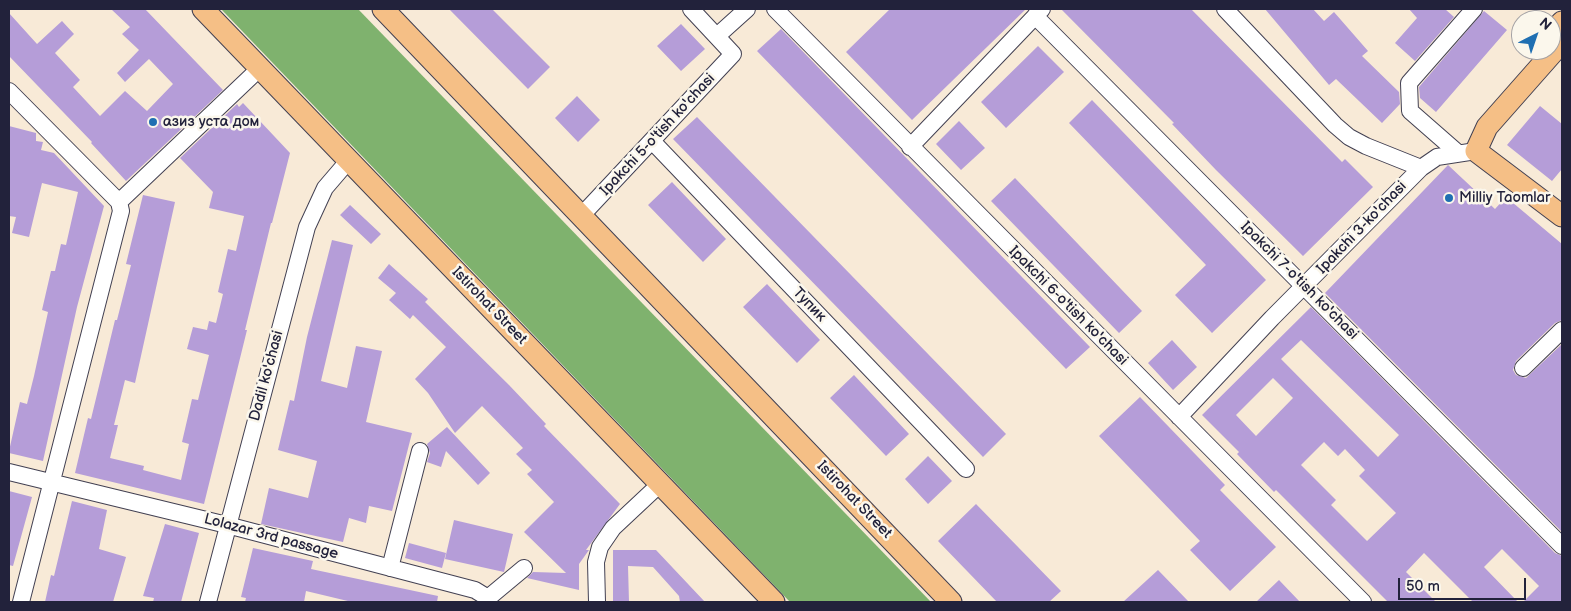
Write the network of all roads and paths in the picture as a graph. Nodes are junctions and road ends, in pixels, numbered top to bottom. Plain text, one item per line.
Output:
1 (203, 9) edge
2 (383, 9) edge
3 (691, 9) edge
4 (747, 9) edge
5 (774, 9) edge
6 (1225, 9) edge
7 (1474, 9) edge
8 (1039, 12) edge
9 (717, 36) junction
10 (1562, 42) edge
11 (1529, 60) edge
12 (260, 68) junction
13 (9, 91) edge
14 (652, 141) junction
15 (910, 147) junction
16 (1467, 152) junction
17 (349, 160) junction
18 (1421, 168) junction
19 (119, 202) junction
20 (582, 215) junction
21 (1562, 216) edge
22 (1304, 287) junction
23 (1562, 330) edge
24 (1523, 368) dead end
25 (1179, 417) junction
26 (420, 451) dead end
27 (966, 469) dead end
28 (9, 472) edge
29 (51, 482) junction
30 (660, 484) junction
31 (228, 525) junction
32 (1562, 546) edge
33 (390, 568) junction
34 (524, 568) dead end
35 (488, 600) edge
36 (21, 602) edge
37 (208, 602) edge
38 (597, 602) edge
39 (774, 602) edge
40 (951, 602) edge
41 (1363, 602) edge

1 - 12 main road, Istirohat Street
2 - 20 main road, Istirohat Street
3 - 9 street
4 - 9 street
5 - 15 street, Ipakchi 6-o'tish ko'chasi
6 - 18 street
7 - 16 street
8 - 15 street
8 - 22 street, Ipakchi 7-o'tish ko'chasi
9 - 14 street, Ipakchi 5-o'tish ko'chasi
10 - 16 main road
11 - 16 main road
12 - 17 main road, Istirohat Street
12 - 19 street
13 - 19 street
14 - 20 street, Ipakchi 5-o'tish ko'chasi
14 - 27 street, Тупик
15 - 25 street, Ipakchi 6-o'tish ko'chasi
16 - 18 street, Ipakchi 3-ko'chasi
16 - 21 main road
17 - 30 main road, Istirohat Street
17 - 31 street, Dadil ko'chasi
18 - 22 street, Ipakchi 3-ko'chasi
19 - 29 street
20 - 40 main road, Istirohat Street
22 - 25 street, Ipakchi 3-ko'chasi
22 - 32 street, Ipakchi 7-o'tish ko'chasi
23 - 24 street
25 - 41 street, Ipakchi 6-o'tish ko'chasi
26 - 33 street
28 - 29 street, Lolazar 3rd passage
29 - 31 street, Lolazar 3rd passage
29 - 36 street
30 - 38 street
30 - 39 main road, Istirohat Street
31 - 33 street, Lolazar 3rd passage
31 - 37 street, Dadil ko'chasi
33 - 35 street, Lolazar 3rd passage
34 - 35 street

